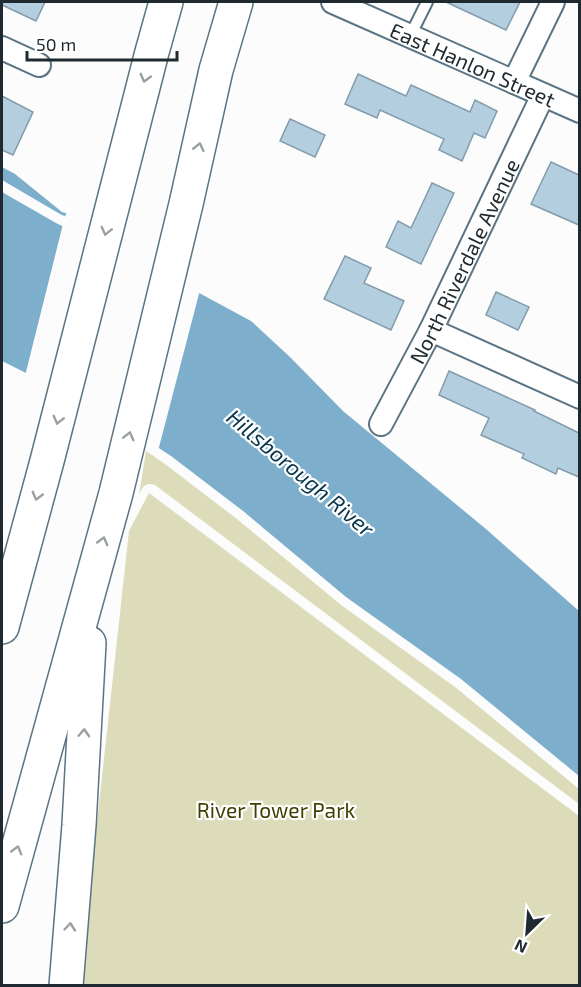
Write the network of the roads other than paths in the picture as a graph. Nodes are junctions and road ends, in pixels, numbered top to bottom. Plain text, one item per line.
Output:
1 (166, 2) edge
2 (236, 2) edge
3 (333, 2) edge
4 (427, 2) edge
5 (553, 2) edge
6 (410, 36) junction
7 (2, 48) edge
8 (39, 65) dead end
9 (514, 82) junction
10 (543, 95) junction
11 (579, 111) edge
12 (430, 330) junction
13 (579, 398) edge
14 (381, 424) dead end
15 (28, 531) junction
16 (93, 578) junction
17 (2, 582) edge
18 (2, 627) edge
19 (2, 906) edge
20 (66, 986) edge

1 -> 15 highway
16 -> 2 highway
3 - 6 street, East Hanlon Street
4 - 6 lane
5 - 9 street
6 - 9 street, East Hanlon Street
7 - 8 street
9 - 10 street, East Hanlon Street
10 - 11 street, East Hanlon Street
10 - 12 street, North Riverdale Avenue
12 - 13 street
12 - 14 street, North Riverdale Avenue
15 - 17 highway
15 - 18 highway
19 -> 16 highway
20 -> 16 highway

